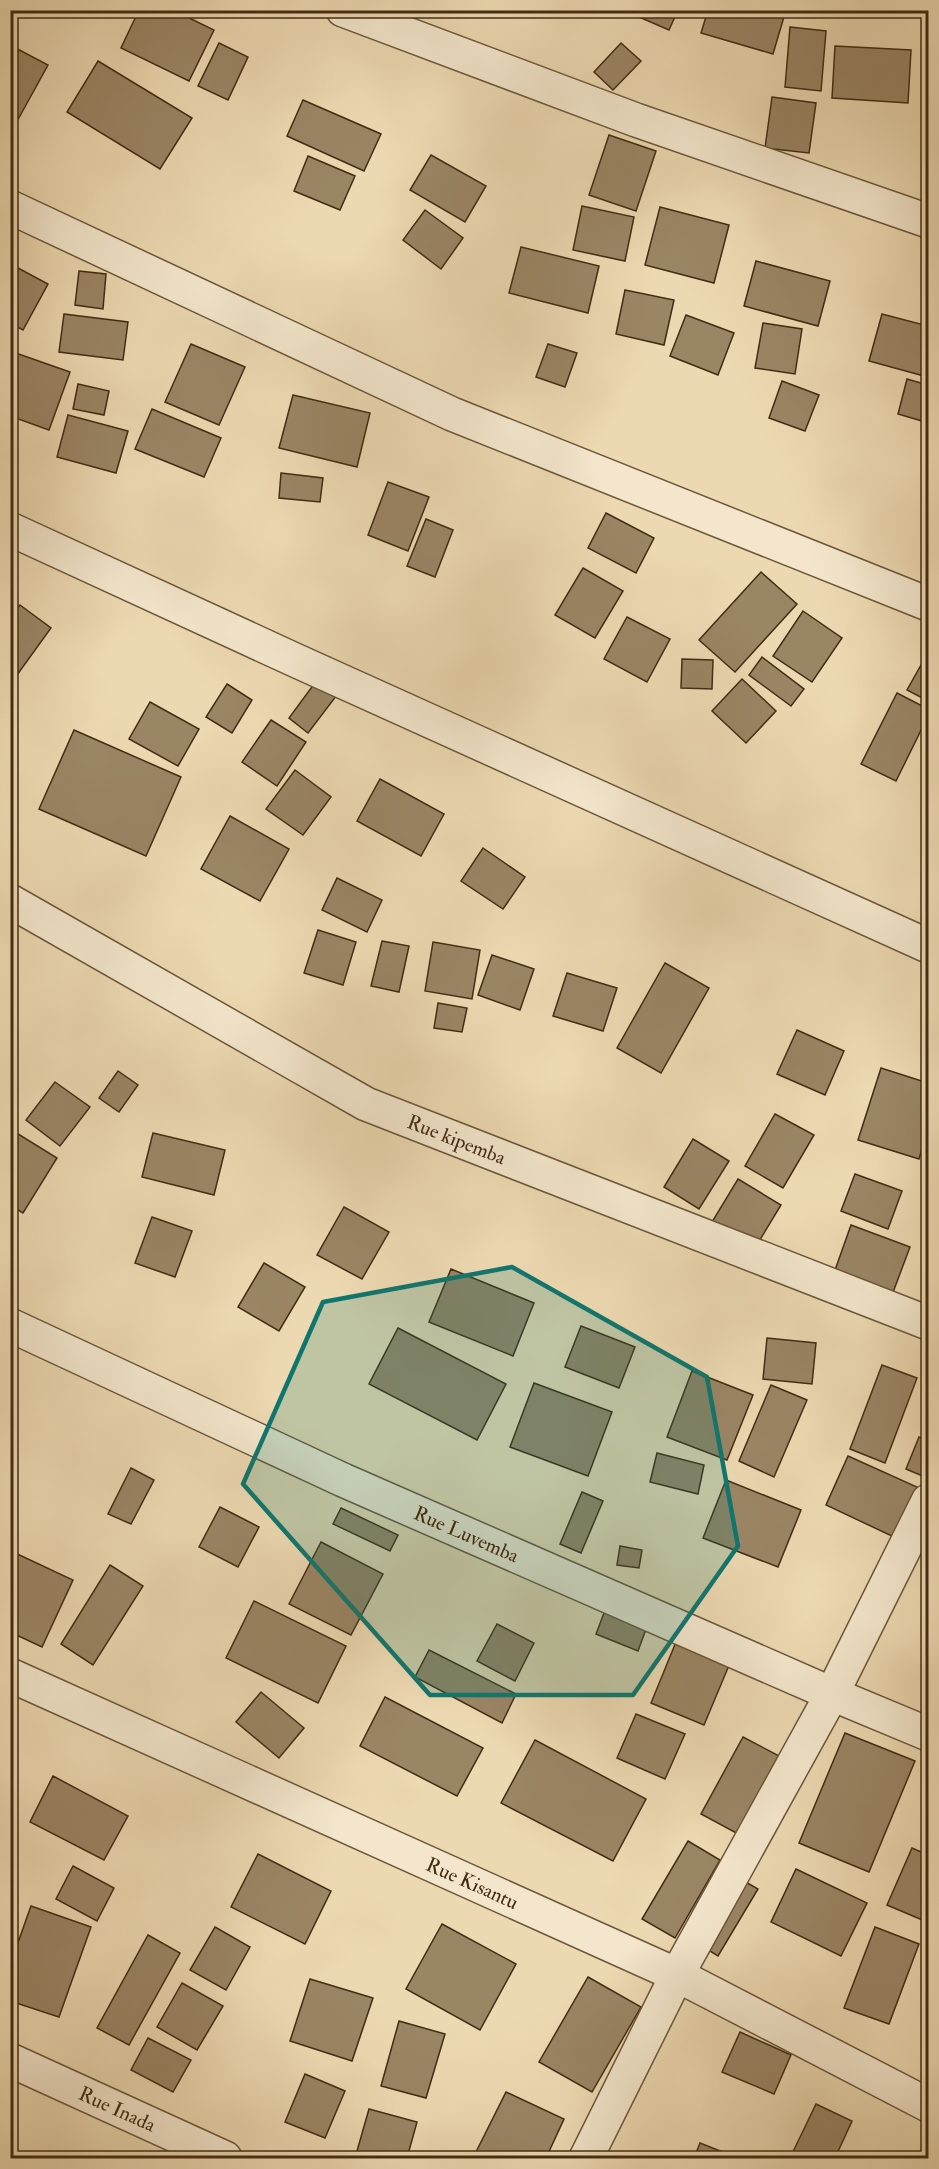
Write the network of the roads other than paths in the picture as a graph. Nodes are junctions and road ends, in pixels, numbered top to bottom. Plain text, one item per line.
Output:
1 (343, 10) edge
2 (10, 207) edge
3 (928, 220) edge
4 (10, 529) edge
5 (928, 604) edge
6 (10, 901) edge
7 (928, 946) edge
8 (928, 1323) edge
9 (10, 1324) edge
10 (928, 1501) edge
11 (10, 1675) edge
12 (832, 1694) junction
13 (928, 1734) edge
14 (677, 1975) junction
15 (10, 2060) edge
16 (928, 2105) edge
17 (225, 2158) edge
18 (586, 2158) edge

1 - 3 street
2 - 5 street
4 - 7 street
6 - 8 street, Rue kipemba
9 - 12 street, Rue Luvemba
10 - 12 street
11 - 14 street, Rue Kisantu
12 - 13 street, Rue Luvemba
12 - 14 street
14 - 16 street, Rue Kisantu
14 - 18 street
15 - 17 street, Rue Inada

